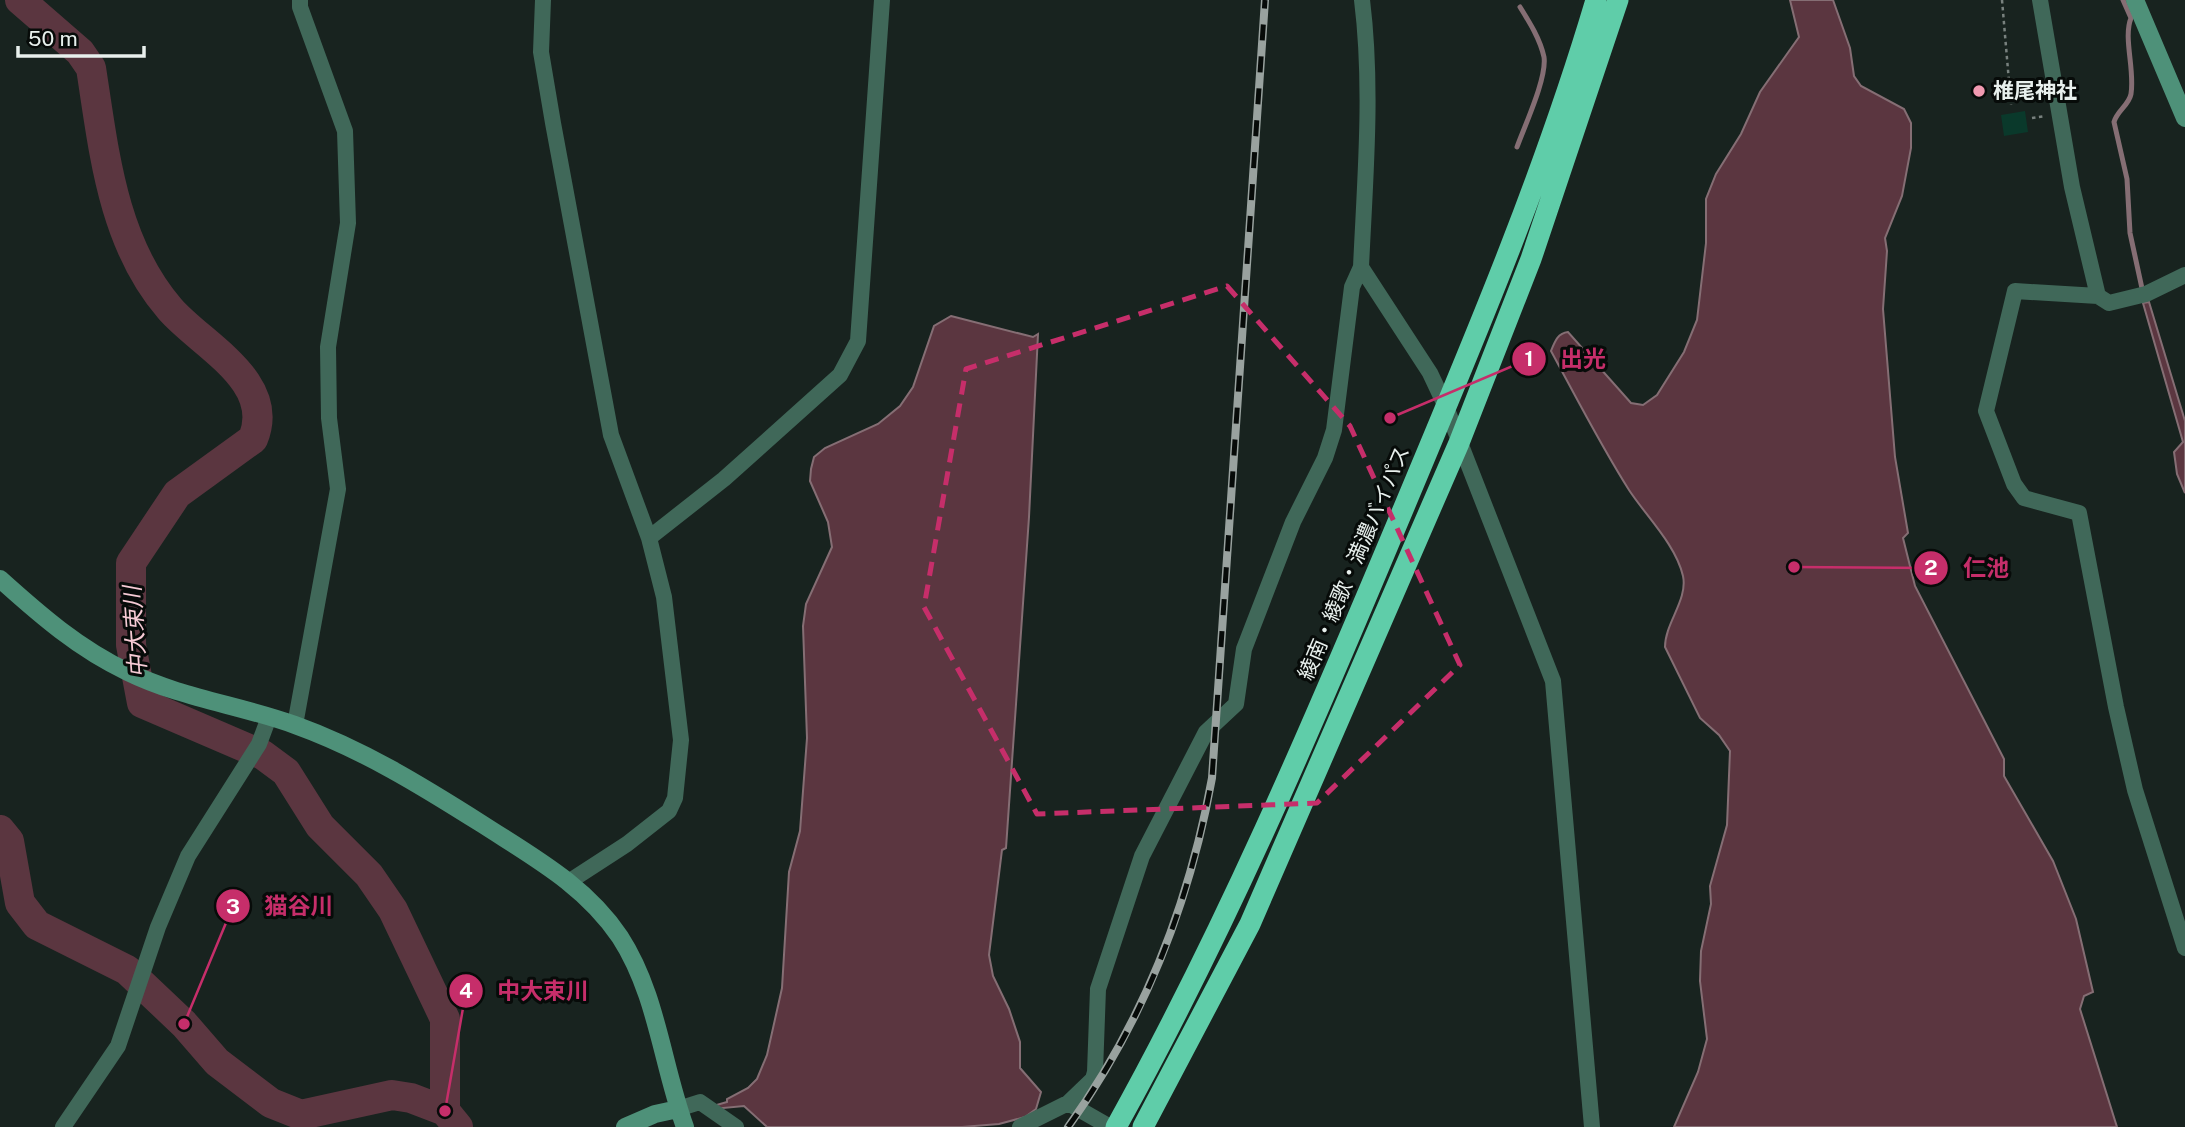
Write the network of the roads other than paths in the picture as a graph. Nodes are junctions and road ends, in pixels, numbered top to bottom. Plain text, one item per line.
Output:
1 (300, 0) edge
2 (543, 0) edge
3 (881, 0) edge
4 (1362, 0) edge
5 (1596, 0) edge
6 (1618, 0) edge
7 (2040, 0) edge
8 (2135, 0) edge
9 (2185, 118) edge
10 (1361, 267) junction
11 (2185, 275) edge
12 (2098, 296) junction
13 (1447, 407) junction
14 (1459, 443) junction
15 (649, 538) junction
16 (0, 579) edge
17 (270, 717) junction
18 (295, 725) junction
19 (570, 881) junction
20 (2185, 948) edge
21 (1068, 1103) junction
22 (678, 1109) junction
23 (63, 1127) edge
24 (625, 1127) edge
25 (685, 1127) edge
26 (736, 1127) edge
27 (1020, 1127) edge
28 (1113, 1127) edge
29 (1143, 1127) edge
30 (1592, 1127) edge

1 - 18 street
2 - 15 street
3 - 15 street
4 - 10 street
5 - 13 highway, 綾南・綾歌・満濃バイパス
6 - 14 highway
7 - 12 street
8 - 9 street
10 - 13 street
10 - 21 street
11 - 12 street
12 - 20 street
13 - 14 street
13 - 28 highway, 綾南・綾歌・満濃バイパス
14 - 29 highway
14 - 30 street
15 - 19 street
16 - 17 street
17 - 18 street
17 - 23 street
18 - 19 street
19 - 22 street
21 - 27 street
21 - 28 street
22 - 24 street
22 - 25 street
22 - 26 street

